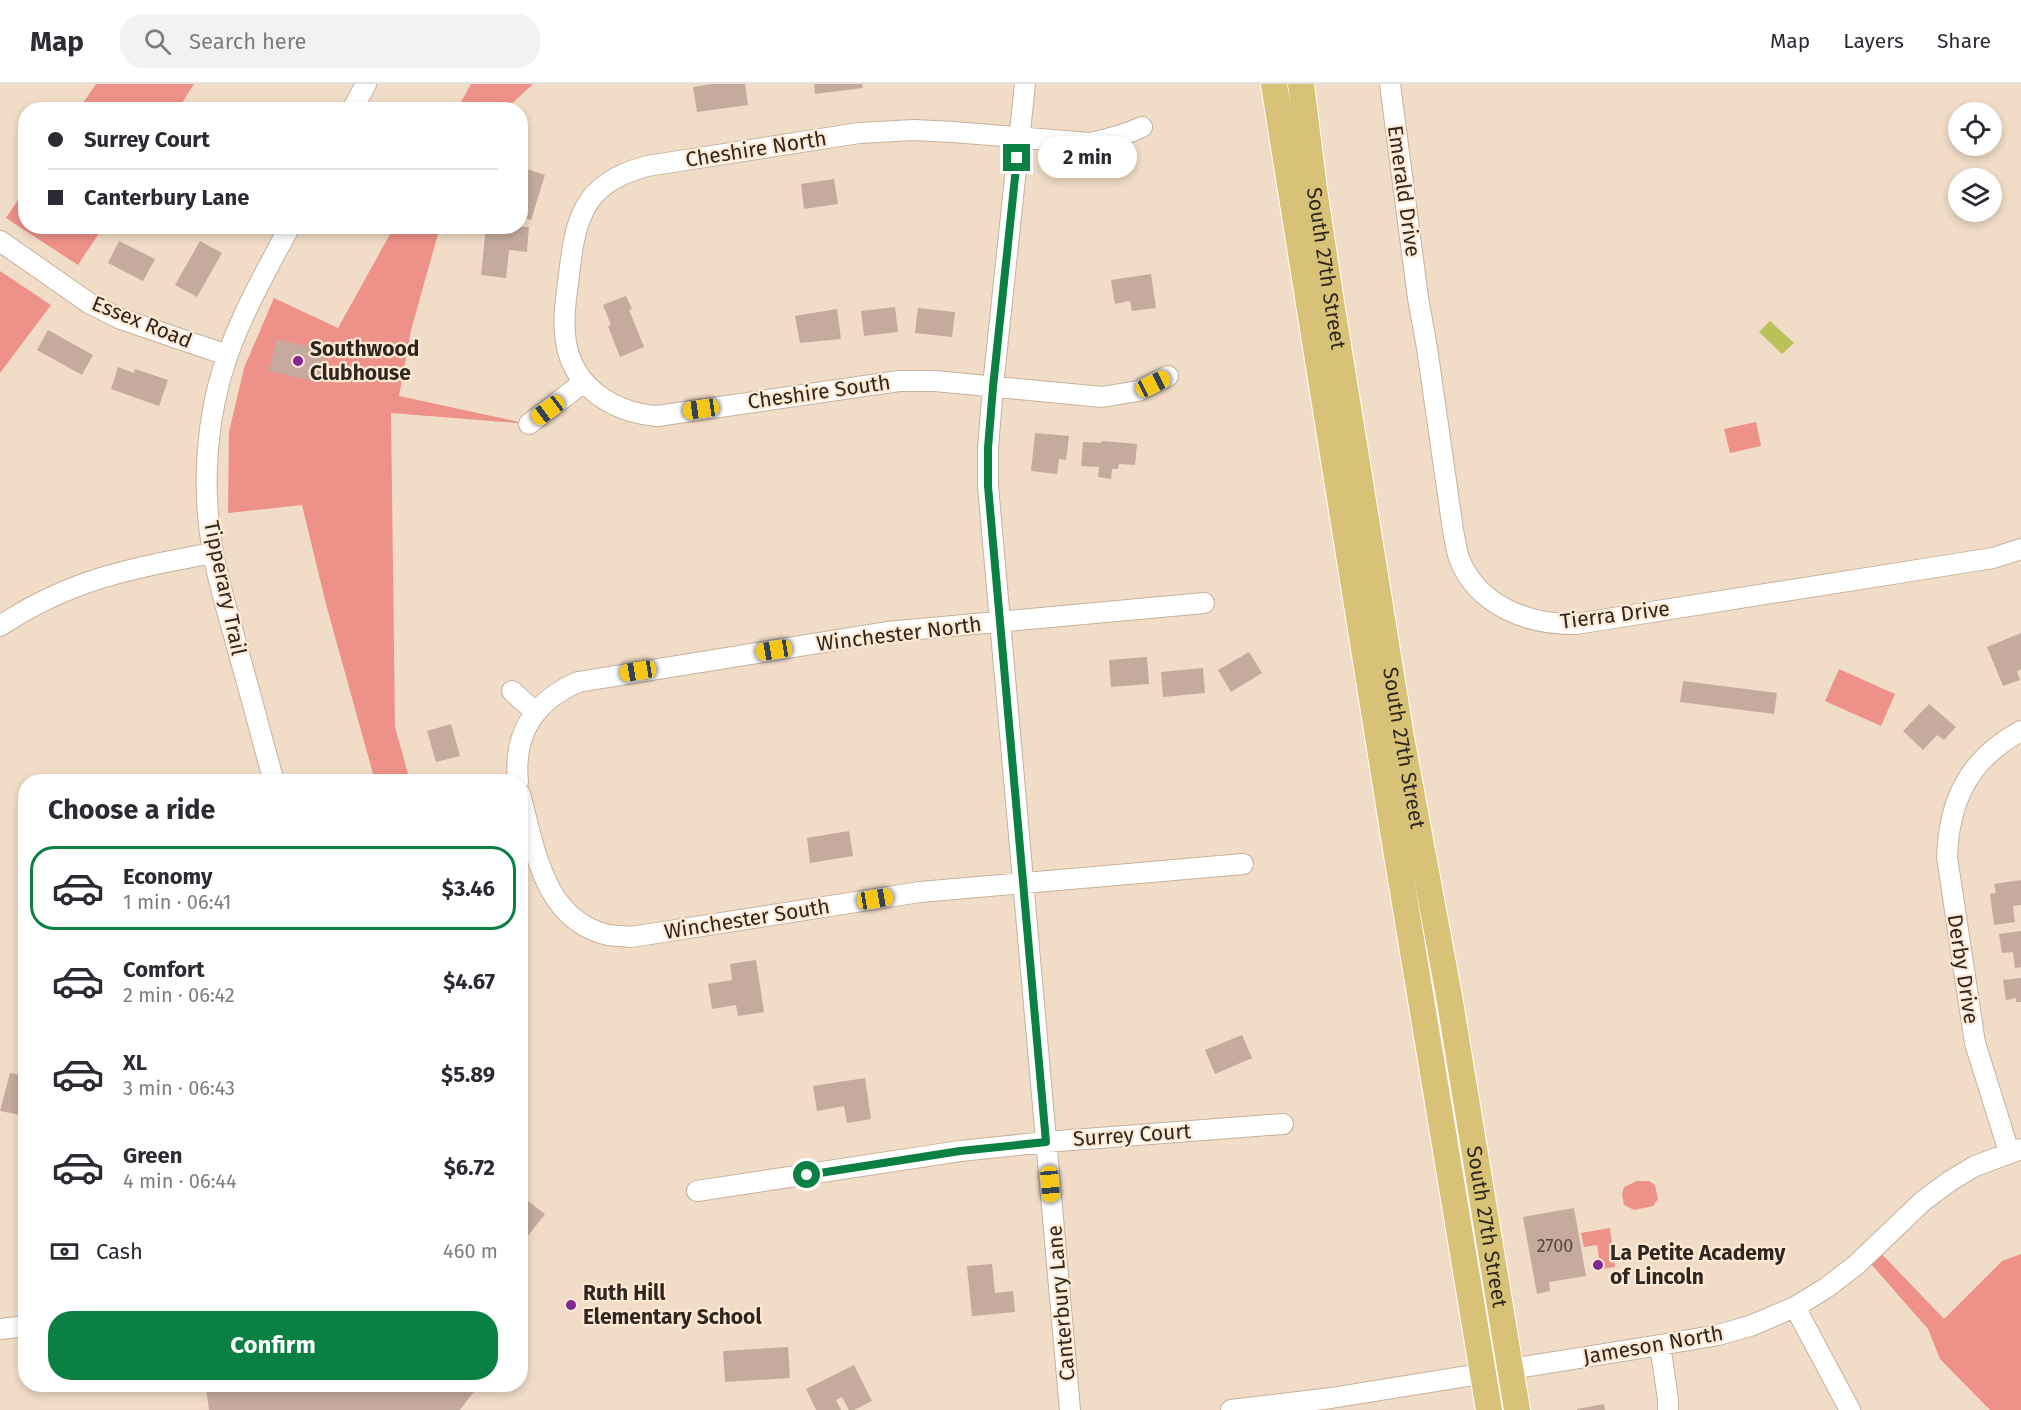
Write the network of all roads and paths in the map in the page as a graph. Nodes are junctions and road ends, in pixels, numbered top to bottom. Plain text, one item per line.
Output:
1 (366, 84) edge
2 (1024, 84) edge
3 (1274, 84) edge
4 (1301, 84) edge
5 (1389, 84) edge
6 (356, 102) edge
7 (1142, 127) dead end
8 (1019, 138) junction
9 (286, 234) edge
10 (0, 241) edge
11 (568, 281) joint
12 (1418, 298) joint
13 (227, 355) junction
14 (1168, 376) dead end
15 (584, 382) junction
16 (993, 387) junction
17 (529, 424) dead end
18 (2021, 549) edge
19 (213, 553) junction
20 (1204, 603) dead end
21 (999, 622) junction
22 (0, 626) edge
23 (512, 691) dead end
24 (535, 712) junction
25 (2021, 730) edge
26 (272, 774) edge
27 (517, 774) edge
28 (528, 822) edge
29 (1243, 864) dead end
30 (1023, 883) junction
31 (1283, 1124) dead end
32 (1046, 1142) junction
33 (2015, 1151) edge
34 (697, 1191) dead end
35 (1795, 1306) junction
36 (18, 1327) edge
37 (0, 1329) edge
38 (1660, 1345) junction
39 (1511, 1369) junction
40 (1483, 1373) junction
41 (1070, 1410) edge
42 (1231, 1410) edge
43 (1489, 1410) edge
44 (1517, 1410) edge
45 (1668, 1410) edge
46 (1850, 1410) edge

1 - 6 street
2 - 8 street, Canterbury Lane
3 - 40 main road, South 27th Street
4 - 39 main road, South 27th Street
5 - 12 street, Emerald Drive
7 - 8 street, Cheshire North
8 - 11 street, Cheshire North
8 - 16 street, Canterbury Lane
9 - 13 street, Tipperary Trail
10 - 13 street, Essex Road
11 - 15 street, Cheshire South
12 - 18 street, Tierra Drive
13 - 19 street, Tipperary Trail
14 - 16 street, Cheshire South
15 - 16 street, Cheshire South
15 - 17 street
16 - 21 street, Canterbury Lane
19 - 22 street
19 - 26 street, Tipperary Trail
20 - 21 street, Winchester North
21 - 24 street, Winchester North
21 - 30 street, Canterbury Lane
23 - 24 street
24 - 27 street, Winchester North
25 - 33 street, Derby Drive
28 - 30 street, Winchester South
29 - 30 street, Winchester South
30 - 32 street, Canterbury Lane
31 - 32 street, Surrey Court
32 - 34 street, Surrey Court
32 - 41 street, Canterbury Lane
33 - 35 street, Jameson North
35 - 38 street, Jameson North
35 - 46 street
36 - 37 street
38 - 39 street, Jameson North
38 - 45 street
39 - 40 street, Jameson North
39 - 44 main road, South 27th Street
40 - 42 street, Jameson North
40 - 43 main road, South 27th Street

